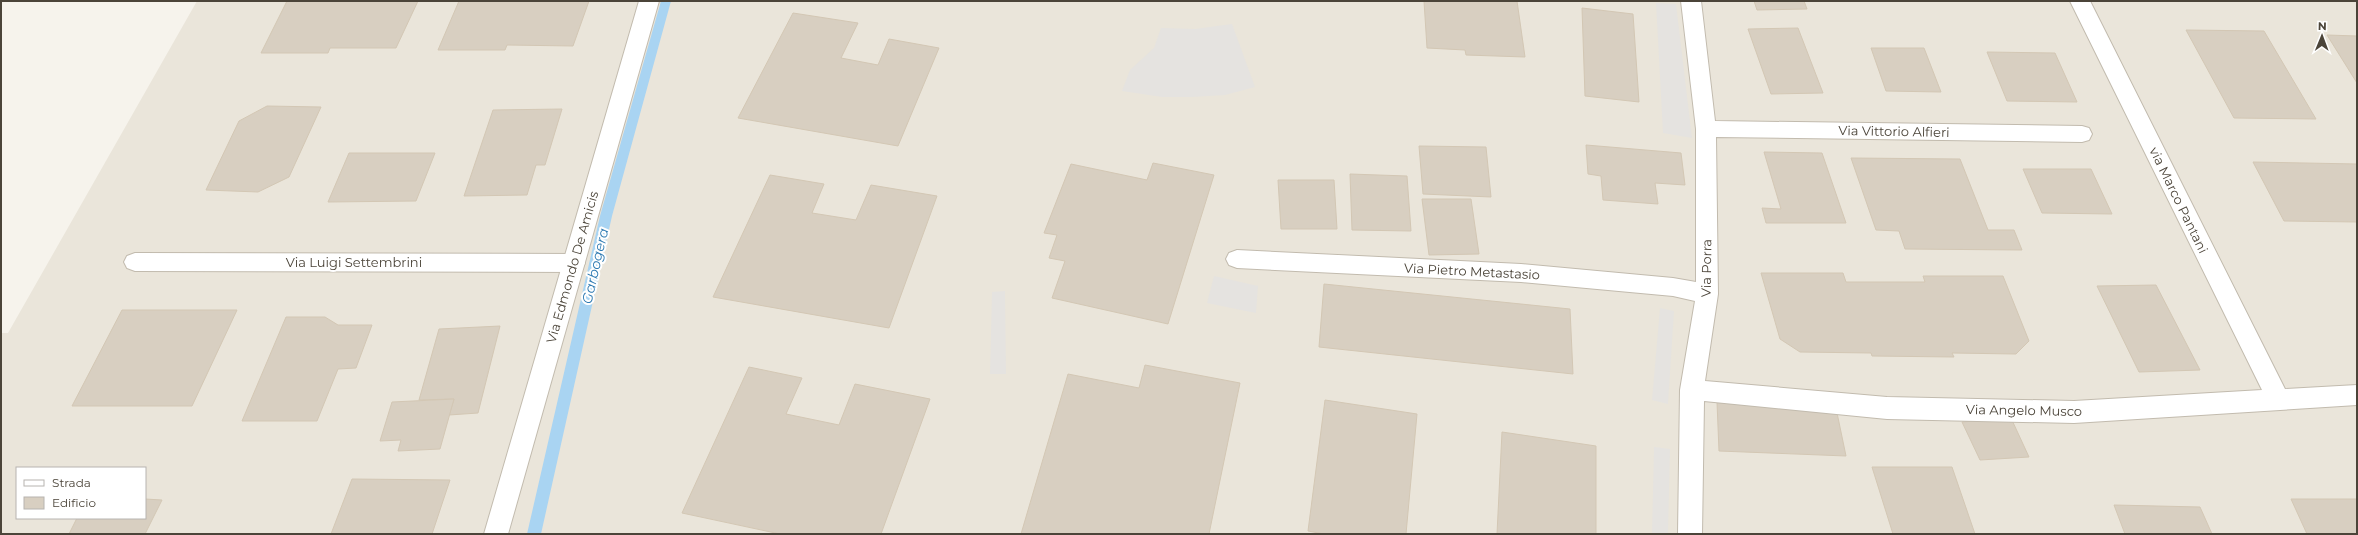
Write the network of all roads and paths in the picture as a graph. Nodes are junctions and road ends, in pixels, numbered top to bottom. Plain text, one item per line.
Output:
1 (649, 1) edge
2 (1690, 1) edge
3 (2080, 1) edge
4 (1706, 129) junction
5 (2082, 134) dead end
6 (1237, 259) dead end
7 (135, 262) dead end
8 (574, 263) junction
9 (1707, 294) junction
10 (1692, 390) junction
11 (2357, 395) edge
12 (2278, 399) junction
13 (496, 534) edge
14 (1690, 534) edge

1 - 8 street, Via Edmondo De Amicis
2 - 4 street, Via Porra
3 - 12 street, via Marco Pantani
4 - 5 street, Via Vittorio Alfieri
4 - 9 street, Via Porra
6 - 9 street, Via Pietro Metastasio
7 - 8 street, Via Luigi Settembrini
8 - 13 street, Via Edmondo De Amicis
9 - 10 street, Via Porra
10 - 12 street, Via Angelo Musco
10 - 14 street, Via Porra
11 - 12 street, Via Angelo Musco

